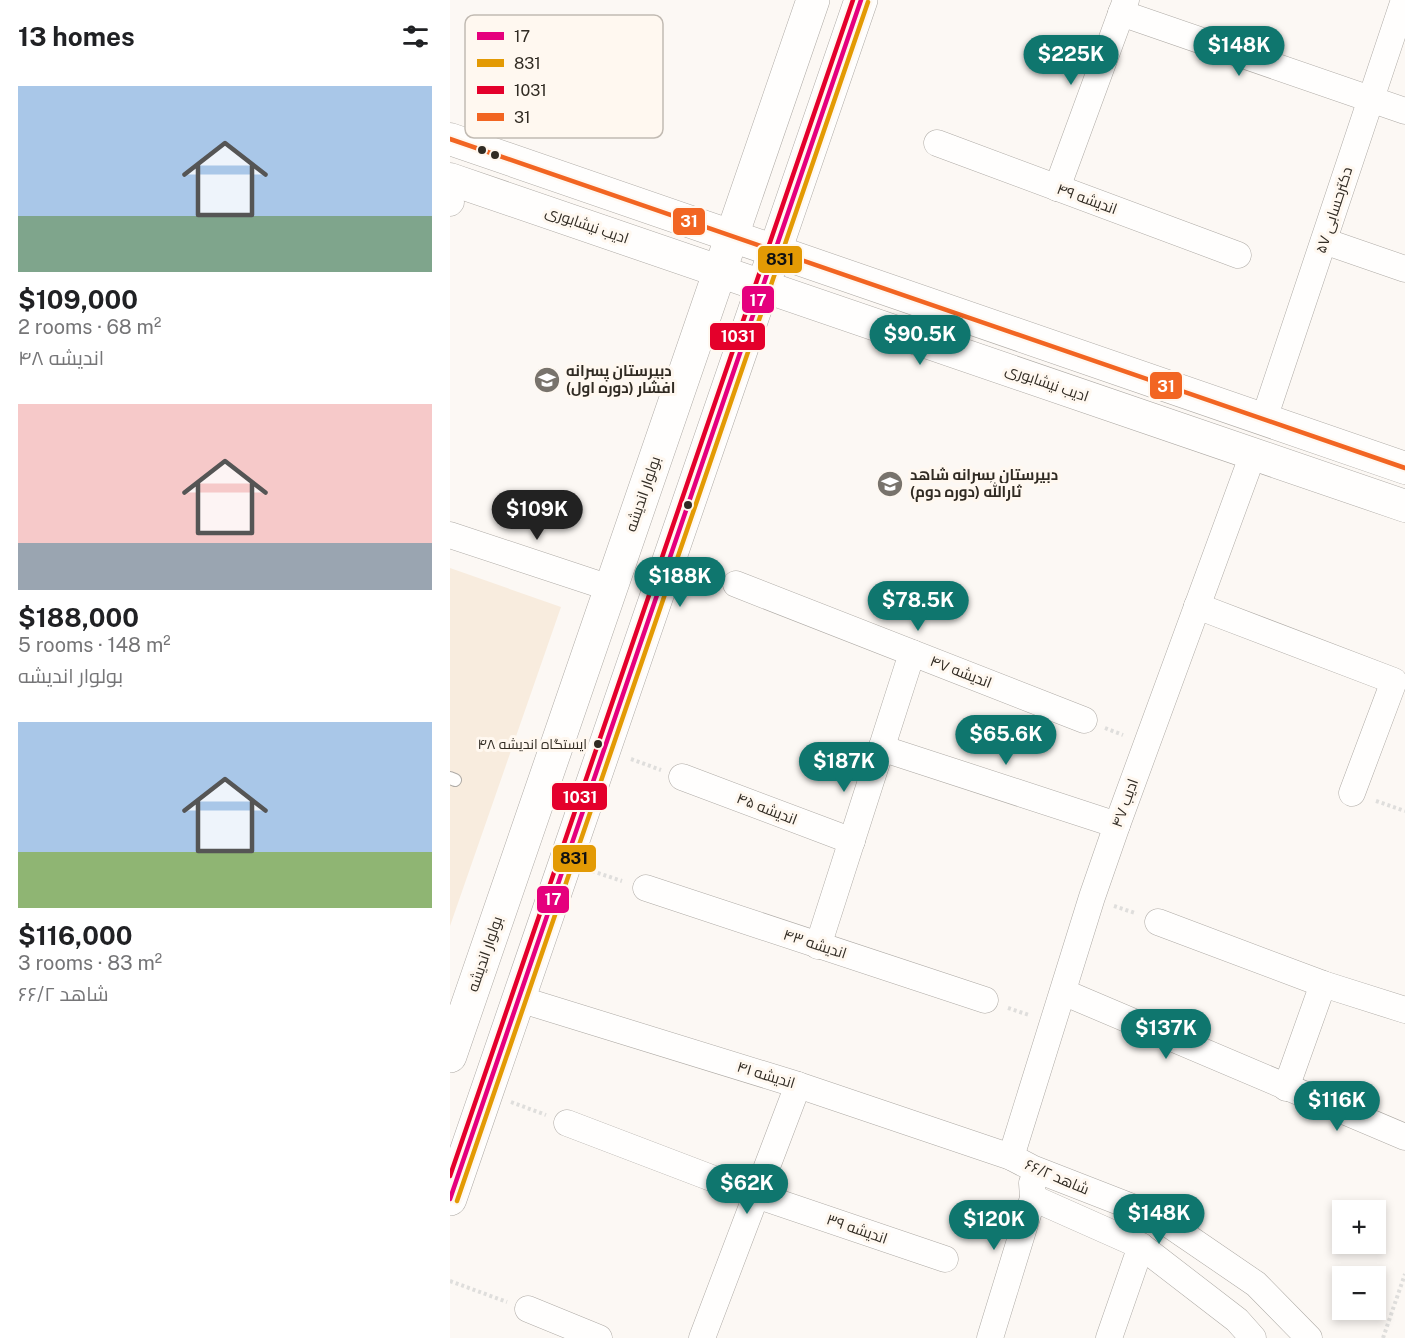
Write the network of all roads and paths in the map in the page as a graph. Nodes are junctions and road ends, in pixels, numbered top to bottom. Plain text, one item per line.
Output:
1 (813, 0) edge
2 (861, 0) edge
3 (1404, 0) edge
4 (1121, 4) edge
5 (1371, 99) junction
6 (1405, 111) edge
7 (450, 139) edge
8 (937, 143) dead end
9 (450, 178) edge
10 (1057, 188) junction
11 (731, 236) junction
12 (1324, 241) junction
13 (776, 251) junction
14 (1238, 255) dead end
15 (1405, 269) edge
16 (720, 271) junction
17 (764, 286) junction
18 (1264, 419) junction
19 (1253, 454) junction
20 (1405, 468) edge
21 (1405, 506) edge
22 (450, 535) edge
23 (670, 560) junction
24 (736, 584) joint
25 (610, 588) junction
26 (1197, 606) junction
27 (912, 653) junction
28 (1084, 720) joint
29 (1147, 744) junction
30 (881, 748) junction
31 (605, 750) junction
32 (682, 777) joint
33 (1352, 793) joint
34 (1405, 811) edge
35 (1117, 825) junction
36 (852, 841) junction
37 (566, 862) junction
38 (646, 888) joint
39 (1092, 897) junction
40 (1158, 922) joint
41 (818, 946) junction
42 (1323, 984) junction
43 (1063, 992) junction
44 (519, 999) junction
45 (985, 1000) joint
46 (1405, 1010) edge
47 (1053, 1023) junction
48 (450, 1056) edge
49 (798, 1085) junction
50 (1287, 1088) junction
51 (486, 1093) junction
52 (567, 1123) joint
53 (1405, 1137) edge
54 (1021, 1162) junction
55 (756, 1195) junction
56 (1033, 1198) junction
57 (450, 1199) edge
58 (1141, 1246) junction
59 (945, 1259) dead end
60 (1405, 1274) edge
61 (450, 1281) edge
62 (528, 1309) joint
63 (1240, 1332) edge
64 (599, 1338) edge
65 (702, 1338) edge
66 (990, 1338) edge
67 (1109, 1338) edge
68 (1309, 1338) edge
69 (1383, 1338) edge

1 - 11 main road, بولوار اندیشه
2 - 13 main road
3 - 5 street, دکترحسابی ۵۷
4 - 5 street
4 - 10 street
5 - 6 street
5 - 12 street, دکترحسابی ۵۷
7 - 11 street
8 - 10 street, اندیشه ۴۹
9 - 16 street, ادیب نیشابوری
10 - 14 street, اندیشه ۴۹
11 - 13 street
11 - 16 main road, بولوار اندیشه
12 - 15 street
12 - 18 street, دکترحسابی ۵۷
13 - 17 main road
13 - 18 street
16 - 17 street, ادیب نیشابوری
16 - 25 main road, بولوار اندیشه
17 - 19 street, ادیب نیشابوری
17 - 23 main road
18 - 20 street
19 - 21 street, ادیب نیشابوری
19 - 26 street, ادیب ۴۷
22 - 25 street
23 - 24 path
23 - 31 main road
24 - 27 street, اندیشه ۴۷
25 - 48 main road, بولوار اندیشه
26 - 29 street, ادیب ۴۷
26 - 33 street
27 - 28 street, اندیشه ۴۷
27 - 30 street
28 - 29 path
29 - 35 street, ادیب ۴۷
30 - 35 street
30 - 36 street
31 - 32 path
31 - 37 main road
32 - 36 street, اندیشه ۴۵
33 - 34 path
35 - 39 street, ادیب ۴۷
36 - 41 street
37 - 38 path
37 - 44 main road
38 - 41 street, اندیشه ۴۳
39 - 40 path
39 - 43 street, ادیب ۴۷
40 - 42 street
41 - 45 street, اندیشه ۴۳
42 - 46 street
42 - 50 street
43 - 47 street, ادیب ۴۷
43 - 50 street
44 - 49 street, اندیشه ۴۱
44 - 51 main road
45 - 47 path
47 - 54 street, ادیب ۴۷
49 - 54 street, اندیشه ۴۱
49 - 55 street
50 - 53 street
51 - 52 path
51 - 57 main road
52 - 55 street, اندیشه ۳۹
54 - 56 street, ادیب ۴۷
54 - 68 street, شاهد ۶۶/۲
55 - 59 street, اندیشه ۳۹
55 - 65 street
56 - 58 street, شاهد ۶۶/۲
56 - 66 street, ادیب ۴۷
58 - 63 street, شاهد ۶۶/۲
58 - 67 street
60 - 69 path
61 - 62 path
62 - 64 street

